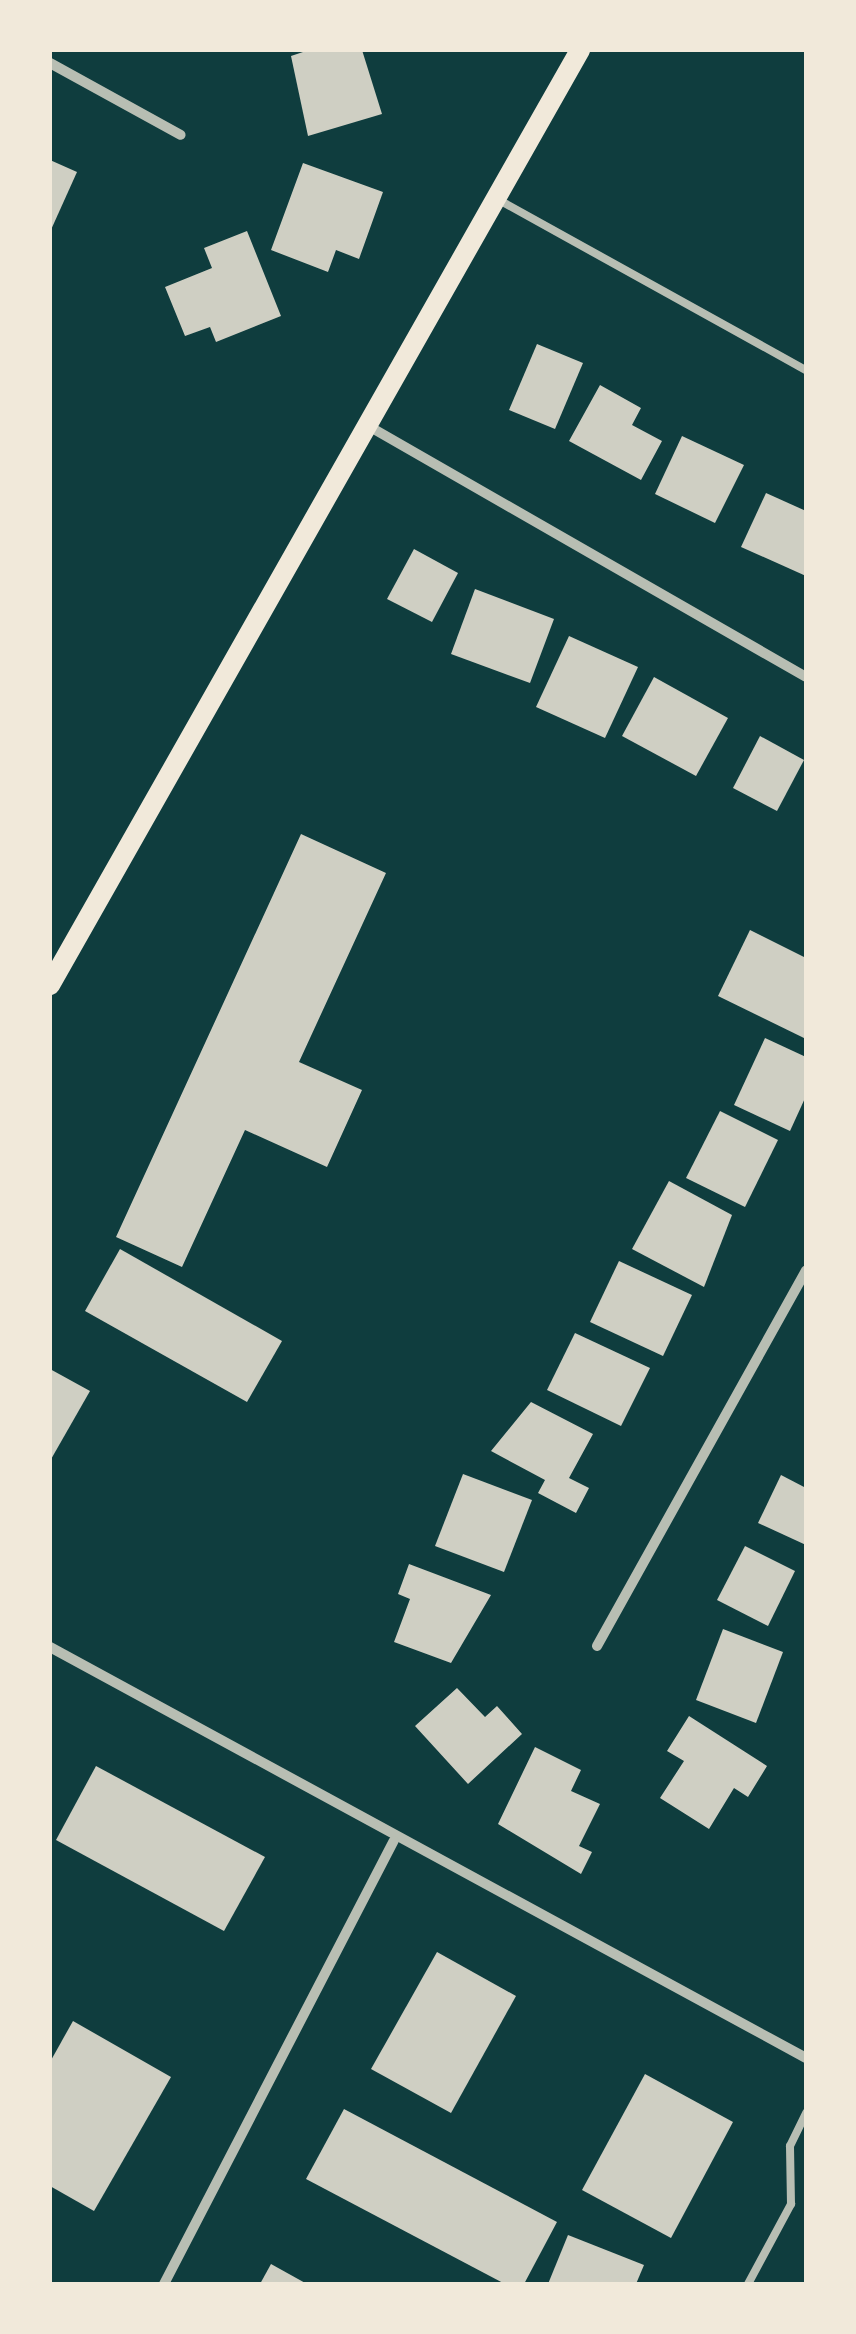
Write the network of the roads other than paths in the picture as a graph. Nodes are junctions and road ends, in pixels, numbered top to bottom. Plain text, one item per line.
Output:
1 (580, 50) edge
2 (50, 63) edge
3 (181, 135) dead end
4 (495, 198) junction
5 (806, 370) edge
6 (364, 423) junction
7 (806, 676) edge
8 (50, 985) edge
9 (806, 1270) edge
10 (597, 1646) dead end
11 (50, 1647) edge
12 (394, 1841) junction
13 (806, 2058) edge
14 (806, 2113) edge
15 (164, 2284) edge
16 (748, 2284) edge

1 - 4 main road
2 - 3 street
4 - 5 lane
4 - 6 main road
6 - 7 street
6 - 8 main road
9 - 10 street
11 - 12 street
12 - 13 street
12 - 15 street
14 - 16 lane

